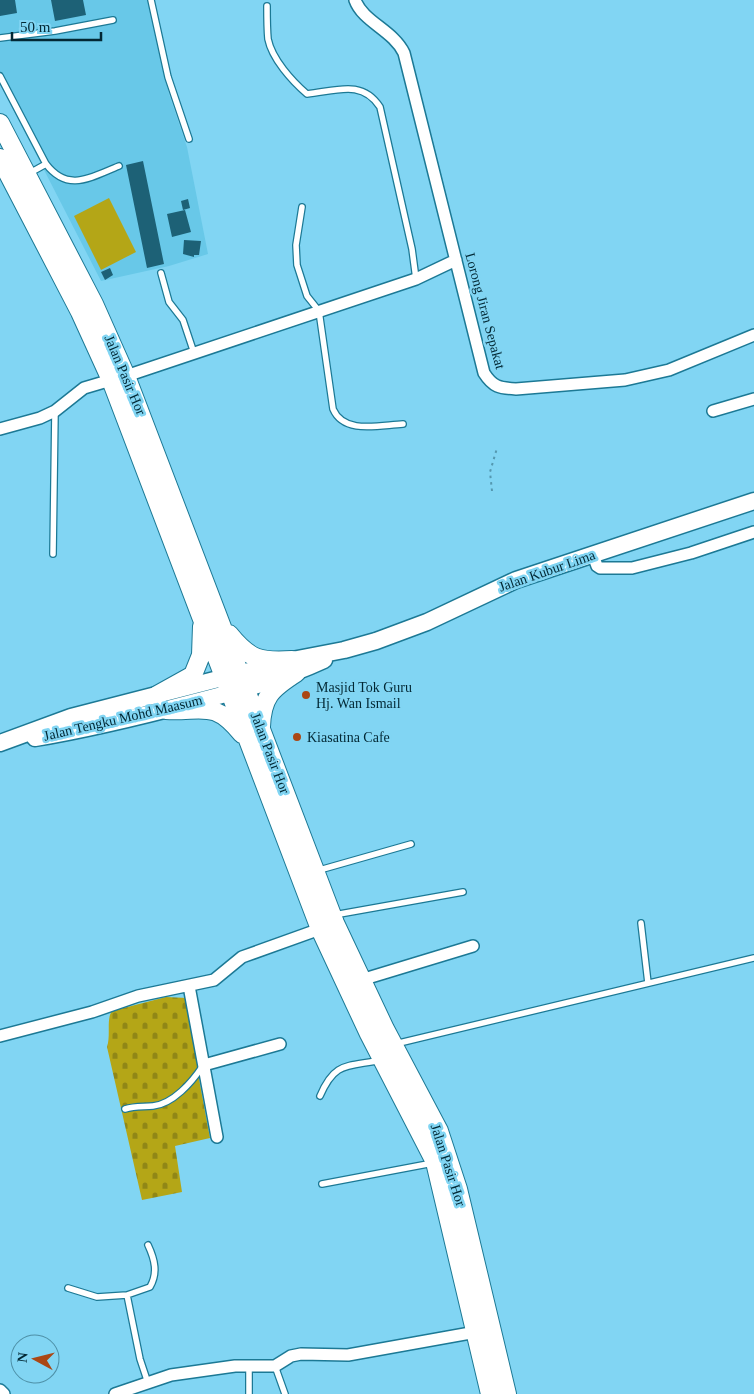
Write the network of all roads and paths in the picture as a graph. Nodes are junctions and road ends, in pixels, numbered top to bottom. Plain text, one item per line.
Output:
1 (151, 0) edge
2 (355, 0) edge
3 (267, 6) dead end
4 (113, 20) dead end
5 (0, 38) edge
6 (0, 76) edge
7 (0, 123) edge
8 (189, 139) dead end
9 (0, 158) edge
10 (46, 164) junction
11 (119, 166) dead end
12 (27, 174) junction
13 (302, 207) dead end
14 (456, 260) junction
15 (161, 273) dead end
16 (416, 280) junction
17 (319, 311) junction
18 (754, 335) edge
19 (194, 353) junction
20 (118, 378) junction
21 (754, 399) edge
22 (56, 411) junction
23 (714, 411) dead end
24 (403, 424) dead end
25 (0, 429) edge
26 (497, 448) dead end
27 (492, 491) dead end
28 (754, 502) edge
29 (754, 532) edge
30 (53, 554) dead end
31 (593, 555) junction
32 (202, 617) junction
33 (221, 624) junction
34 (294, 666) junction
35 (235, 683) junction
36 (161, 703) junction
37 (254, 735) junction
38 (0, 743) edge
39 (411, 844) dead end
40 (314, 872) junction
41 (463, 892) dead end
42 (332, 915) junction
43 (641, 923) dead end
44 (320, 929) junction
45 (472, 946) dead end
46 (754, 958) edge
47 (361, 980) junction
48 (648, 983) junction
49 (189, 986) junction
50 (0, 1036) edge
51 (280, 1044) dead end
52 (393, 1045) junction
53 (383, 1059) junction
54 (204, 1065) junction
55 (320, 1096) dead end
56 (125, 1109) dead end
57 (217, 1137) dead end
58 (435, 1162) junction
59 (322, 1184) dead end
60 (148, 1245) dead end
61 (68, 1288) dead end
62 (127, 1295) junction
63 (476, 1332) junction
64 (275, 1366) junction
65 (249, 1367) junction
66 (148, 1382) junction
67 (0, 1390) edge
68 (4, 1394) edge
69 (115, 1394) edge
70 (249, 1394) edge
71 (285, 1394) edge
72 (490, 1394) edge
73 (507, 1394) edge

1 - 8 lane
2 - 14 street, Lorong Jiran Sepakat
3 - 16 lane
4 - 5 lane
6 - 10 lane
7 - 12 main road, Jalan Pasir Hor
9 - 20 main road, Jalan Pasir Hor
10 - 11 lane
10 - 12 lane
12 - 20 main road, Jalan Pasir Hor
13 - 17 lane
14 - 16 street
14 - 18 street, Lorong Jiran Sepakat
15 - 19 lane
16 - 17 street
17 - 19 street
17 - 24 lane
19 - 20 street
20 - 22 street
20 - 32 main road, Jalan Pasir Hor
20 - 33 main road, Jalan Pasir Hor
21 - 23 street
22 - 25 street
22 - 30 lane
26 - 27 path
28 - 31 main road, Jalan Kubur Lima
29 - 31 street
31 - 34 main road, Jalan Kubur Lima
32 - 35 main road, Jalan Pasir Hor
32 - 36 main road
33 - 34 main road
33 - 35 main road, Jalan Pasir Hor
34 - 35 main road, Jalan Kubur Lima
34 - 37 main road
35 - 36 main road, Jalan Tengku Mohd Maasum
35 - 37 main road, Jalan Pasir Hor
36 - 37 main road
36 - 38 main road, Jalan Tengku Mohd Maasum
37 - 40 main road, Jalan Pasir Hor
37 - 44 main road, Jalan Pasir Hor
39 - 40 lane
40 - 42 main road, Jalan Pasir Hor
41 - 42 lane
42 - 47 main road, Jalan Pasir Hor
43 - 48 lane
44 - 49 street
44 - 53 main road, Jalan Pasir Hor
45 - 47 street
46 - 48 lane
47 - 52 main road, Jalan Pasir Hor
48 - 52 lane
49 - 50 street
49 - 54 street
51 - 54 street
52 - 73 main road, Jalan Pasir Hor
53 - 55 lane
53 - 58 main road, Jalan Pasir Hor
54 - 56 lane
54 - 57 street
58 - 59 lane
58 - 63 main road, Jalan Pasir Hor
60 - 62 lane
61 - 62 lane
62 - 66 lane
63 - 64 street
63 - 72 main road, Jalan Pasir Hor
64 - 65 street
64 - 71 lane
65 - 66 street
65 - 70 lane
66 - 69 street
67 - 68 street

